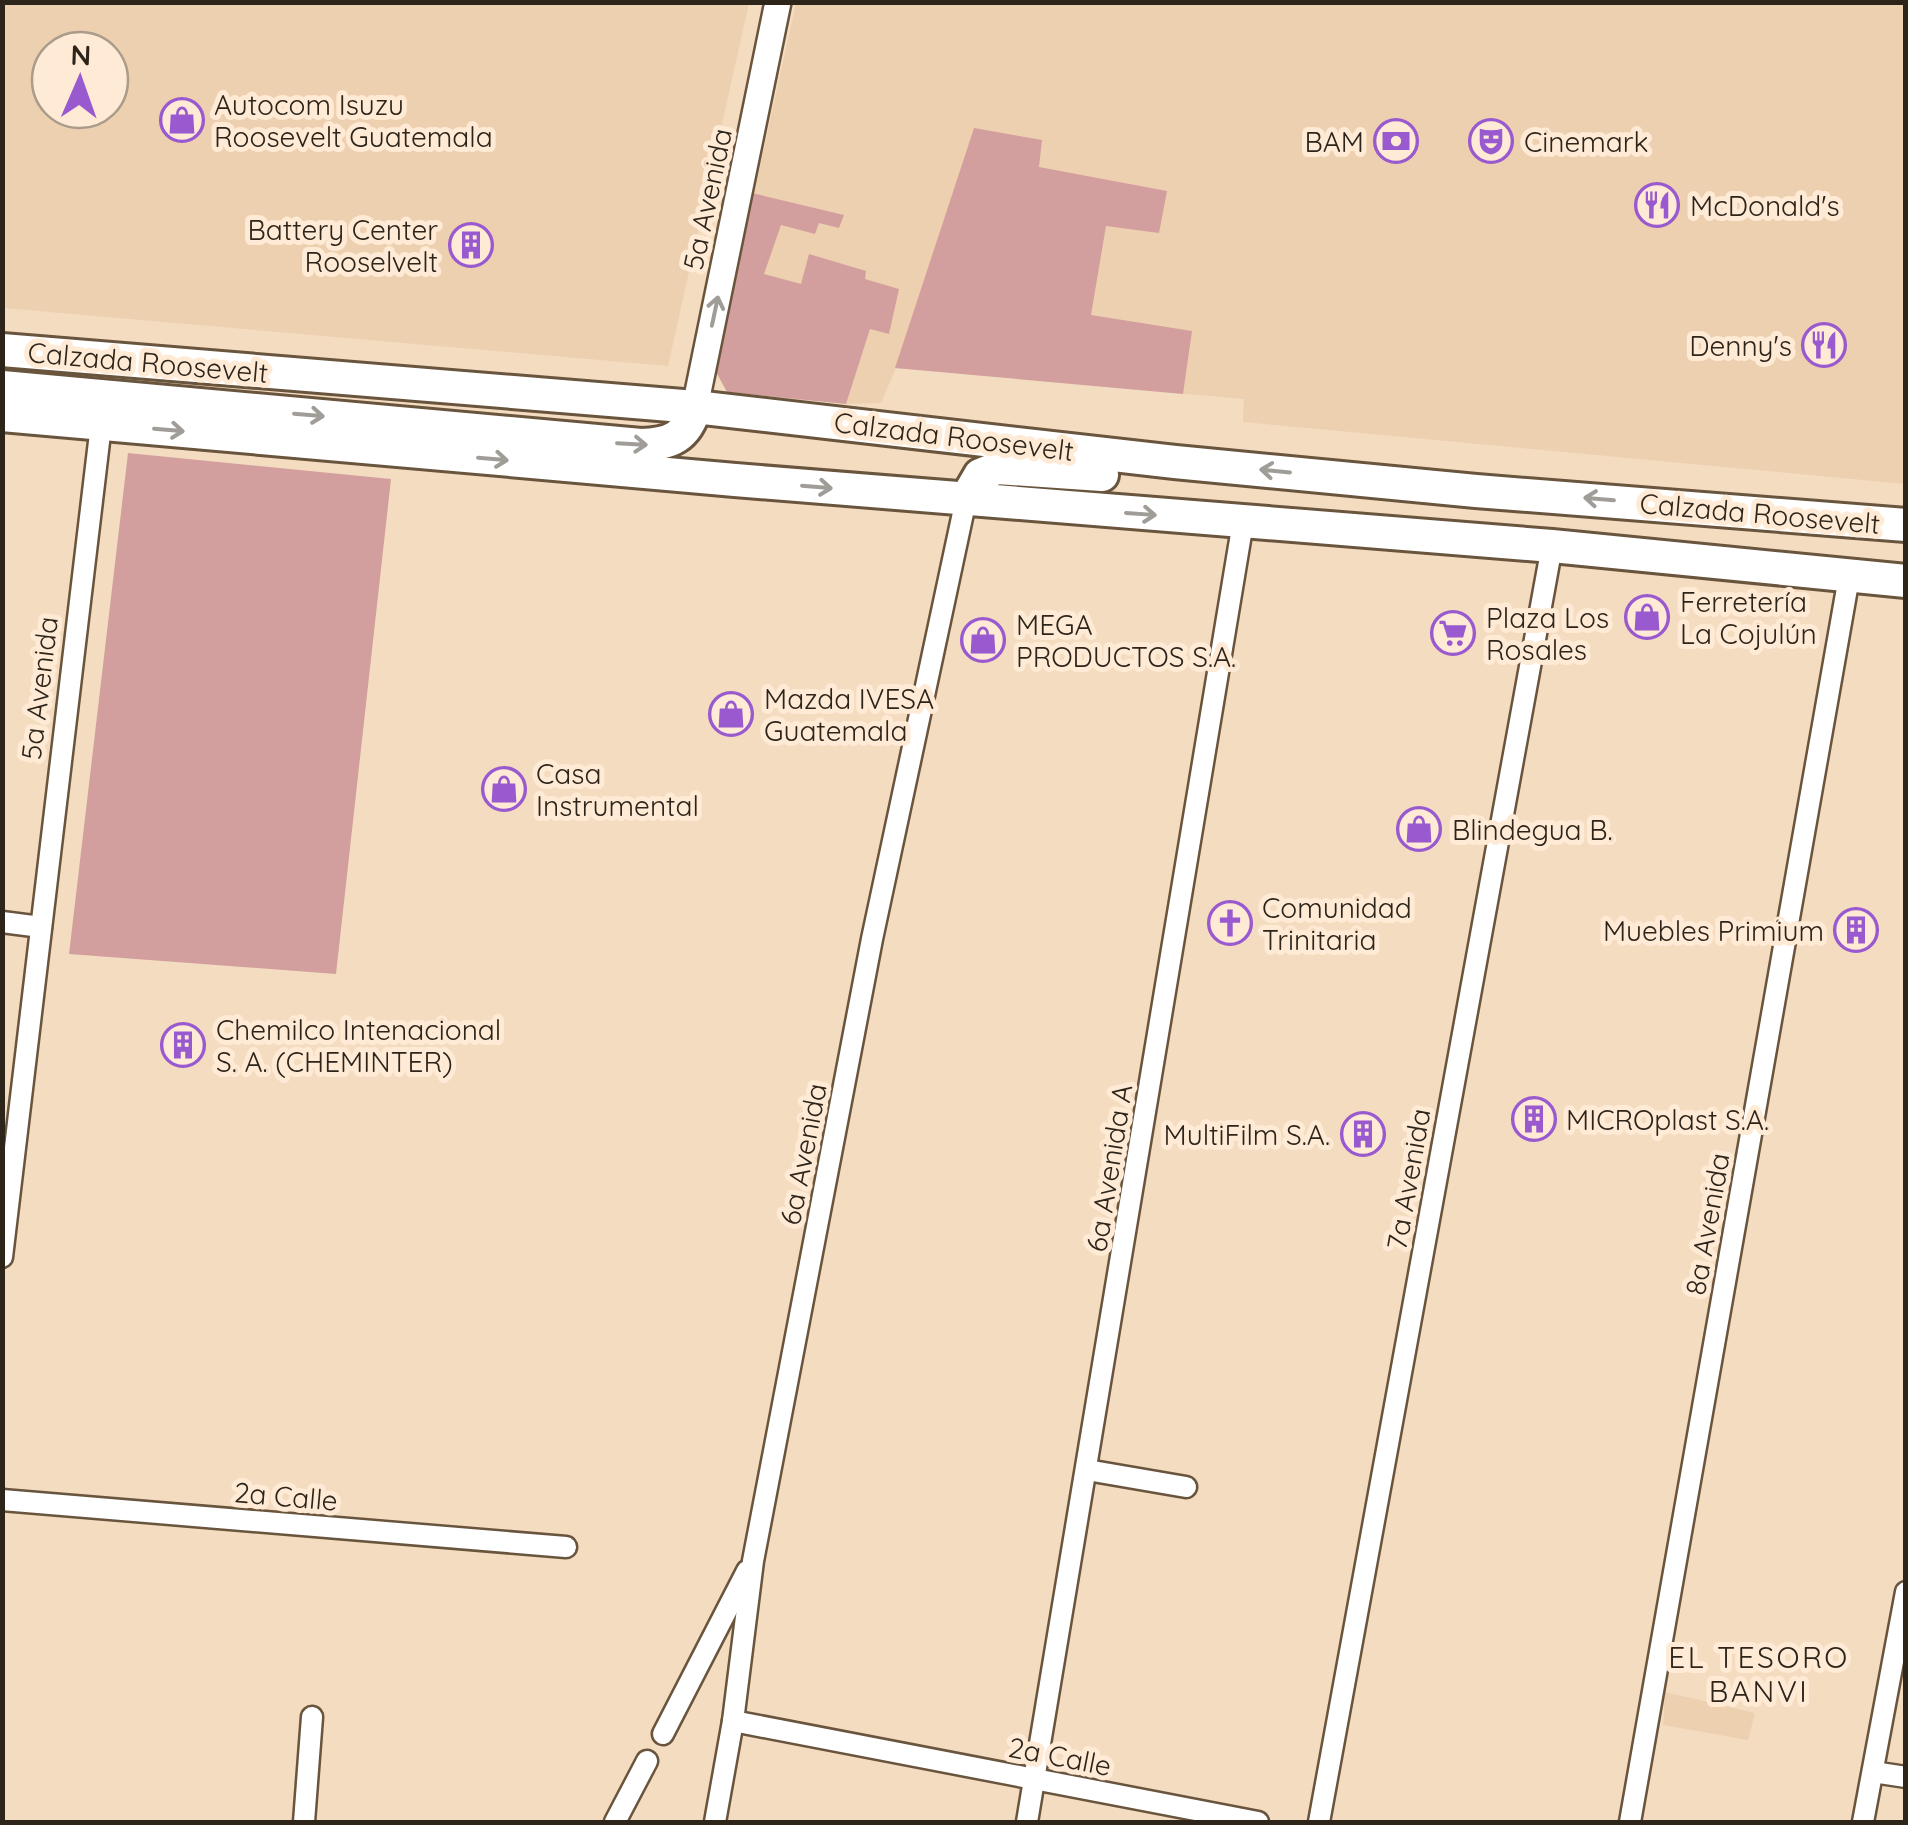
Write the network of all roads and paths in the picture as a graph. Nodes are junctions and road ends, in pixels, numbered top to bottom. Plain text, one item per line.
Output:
1 (778, 2) edge
2 (2, 350) edge
3 (2, 387) edge
4 (696, 407) junction
5 (2, 415) edge
6 (100, 425) junction
7 (1175, 462) junction
8 (966, 499) junction
9 (1244, 522) junction
10 (1906, 525) edge
11 (1552, 546) junction
12 (1849, 577) junction
13 (1906, 581) edge
14 (2, 922) edge
15 (41, 927) junction
16 (2, 1257) edge
17 (1087, 1470) junction
18 (1186, 1487) dead end
19 (2, 1500) edge
20 (566, 1547) dead end
21 (753, 1560) junction
22 (1905, 1595) edge
23 (312, 1716) dead end
24 (733, 1721) junction
25 (664, 1734) dead end
26 (647, 1761) dead end
27 (1872, 1772) junction
28 (1906, 1777) edge
29 (1036, 1779) junction
30 (304, 1822) edge
31 (616, 1822) edge
32 (715, 1822) edge
33 (1027, 1822) edge
34 (1258, 1822) edge
35 (1318, 1822) edge
36 (1630, 1822) edge
37 (1863, 1822) edge

4 -> 1 street, 5a Avenida
2 - 4 highway, Calzada Roosevelt
3 -> 4 highway
4 - 7 highway, Calzada Roosevelt
5 - 6 highway, Calzada Roosevelt
6 -> 8 highway, Calzada Roosevelt
6 - 15 street, 5a Avenida
7 - 8 highway
10 -> 7 highway, Calzada Roosevelt
8 -> 9 highway, Calzada Roosevelt
8 - 21 street, 6a Avenida
9 - 11 highway, Calzada Roosevelt
9 - 17 street, 6a Avenida A
11 - 12 highway, Calzada Roosevelt
11 - 35 street, 7a Avenida
12 - 13 highway, Calzada Roosevelt
12 - 36 street, 8a Avenida
14 - 15 street
15 - 16 street, 5a Avenida
17 - 18 street
17 - 29 street, 6a Avenida A
19 - 20 street, 2a Calle
21 - 24 street, 6a Avenida
21 - 25 street
22 - 27 street
23 - 30 street
24 - 29 street, 2a Calle
24 - 32 street, 6a Avenida
26 - 31 street
27 - 28 street
27 - 37 street
29 - 33 street, 6a Avenida A
29 - 34 street, 2a Calle

